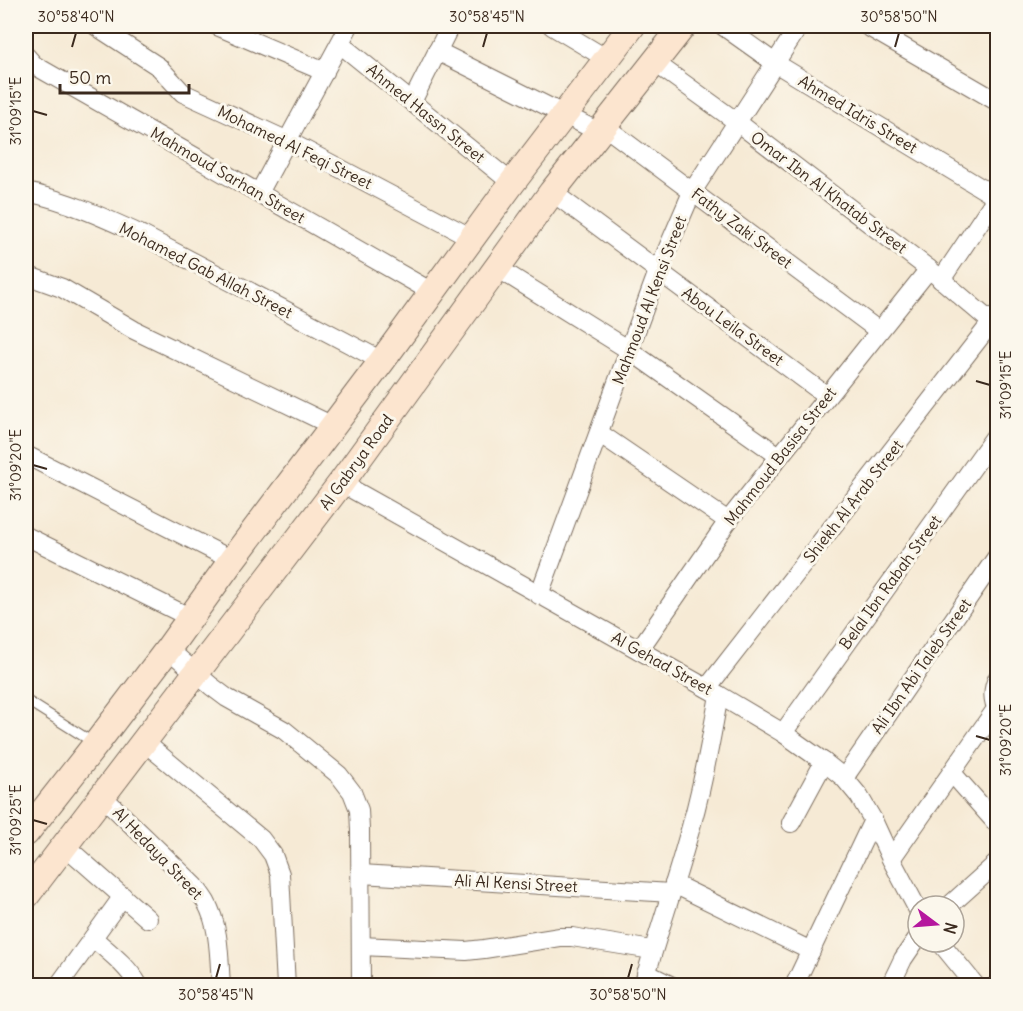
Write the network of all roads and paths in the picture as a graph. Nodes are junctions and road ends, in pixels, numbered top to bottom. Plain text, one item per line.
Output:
1 (96, 26) edge
2 (217, 26) edge
3 (349, 26) edge
4 (450, 26) edge
5 (552, 26) edge
6 (632, 26) edge
7 (683, 26) edge
8 (723, 26) edge
9 (799, 26) edge
10 (867, 26) edge
11 (340, 44) junction
12 (437, 51) junction
13 (607, 59) junction
14 (654, 62) junction
15 (775, 63) junction
16 (28, 67) edge
17 (325, 72) junction
18 (412, 102) junction
19 (998, 102) edge
20 (564, 114) junction
21 (738, 122) junction
22 (601, 129) junction
23 (288, 141) junction
24 (512, 183) junction
25 (26, 192) edge
26 (552, 192) junction
27 (692, 192) junction
28 (259, 193) junction
29 (997, 196) edge
30 (472, 238) junction
31 (496, 267) junction
32 (658, 271) junction
33 (935, 274) junction
34 (26, 275) edge
35 (432, 292) junction
36 (995, 322) edge
37 (879, 331) junction
38 (629, 350) junction
39 (382, 362) junction
40 (827, 396) junction
41 (333, 426) junction
42 (998, 432) edge
43 (598, 433) junction
44 (26, 455) edge
45 (779, 456) junction
46 (341, 483) junction
47 (728, 521) junction
48 (26, 536) edge
49 (998, 555) edge
50 (232, 560) junction
51 (539, 595) junction
52 (191, 618) junction
53 (168, 650) junction
54 (639, 650) junction
55 (196, 673) junction
56 (998, 676) edge
57 (713, 692) junction
58 (26, 700) edge
59 (997, 710) edge
60 (783, 732) junction
61 (143, 741) junction
62 (96, 744) junction
63 (824, 762) junction
64 (952, 773) junction
65 (844, 778) junction
66 (101, 795) junction
67 (873, 820) junction
68 (791, 823) dead end
69 (998, 825) edge
70 (26, 833) edge
71 (64, 845) junction
72 (891, 859) junction
73 (998, 862) edge
74 (361, 874) junction
75 (672, 888) junction
76 (910, 894) edge
77 (962, 894) edge
78 (26, 896) edge
79 (123, 896) junction
80 (148, 919) dead end
81 (93, 938) junction
82 (361, 946) junction
83 (652, 950) junction
84 (811, 951) junction
85 (906, 954) edge
86 (950, 954) edge
87 (645, 979) edge
88 (58, 986) edge
89 (139, 986) edge
90 (221, 986) edge
91 (286, 986) edge
92 (361, 986) edge
93 (672, 986) edge
94 (794, 986) edge
95 (890, 986) edge
96 (976, 986) edge

1 - 23 street, Mohamed Al Feqi Street
2 - 17 street
3 - 11 street
4 - 12 street
5 - 13 street
6 - 13 street
7 - 14 street, Al Gabrya Road
8 - 15 street, Ahmed Idris Street
9 - 15 street, Mahmoud Al Kensi Street
10 - 19 street
11 - 17 street
11 - 18 street, Ahmed Hassn Street
12 - 18 street
12 - 20 street, Fathy Zaki Street
13 - 20 street
14 - 21 street, Omar Ibn Al Khatab Street
14 - 22 street, Al Gabrya Road
15 - 21 street, Mahmoud Al Kensi Street
15 - 29 street, Ahmed Idris Street
16 - 28 street, Mahmoud Sarhan Street
17 - 23 street
18 - 24 street, Ahmed Hassn Street
20 - 22 street, Fathy Zaki Street
20 - 24 street
21 - 27 street, Mahmoud Al Kensi Street
21 - 33 street, Omar Ibn Al Khatab Street
22 - 26 street, Al Gabrya Road
22 - 27 street, Fathy Zaki Street
23 - 28 street
23 - 30 street, Mohamed Al Feqi Street
24 - 30 street
25 - 39 street, Mohamed Gab Allah Street
26 - 31 street, Al Gabrya Road
26 - 32 street, Abou Leila Street
27 - 32 street, Mahmoud Al Kensi Street
27 - 37 street, Fathy Zaki Street
28 - 35 street, Mahmoud Sarhan Street
29 - 33 street, Mahmoud Basisa Street
30 - 35 street
31 - 38 street
31 - 46 street, Al Gabrya Road
32 - 38 street, Mahmoud Al Kensi Street
32 - 40 street, Abou Leila Street
33 - 36 street, Omar Ibn Al Khatab Street
33 - 37 street, Mahmoud Basisa Street
34 - 41 street
35 - 39 street
36 - 57 street, Shiekh Al Arab Street
37 - 40 street, Mahmoud Basisa Street
38 - 43 street, Mahmoud Al Kensi Street
38 - 45 street
39 - 41 street
40 - 45 street, Mahmoud Basisa Street
41 - 50 street
42 - 60 street, Belal Ibn Rabah Street
43 - 47 street
43 - 51 street, Mahmoud Al Kensi Street
44 - 50 street
45 - 47 street, Mahmoud Basisa Street
46 - 51 street, Al Gehad Street
46 - 55 street, Al Gabrya Road
47 - 54 street, Mahmoud Basisa Street
48 - 52 street
49 - 65 street, Ali Ibn Abi Taleb Street
50 - 52 street
51 - 54 street, Al Gehad Street
52 - 53 street
53 - 55 street
53 - 62 street
54 - 57 street, Al Gehad Street
55 - 61 street, Al Gabrya Road
55 - 74 street
56 - 59 street
57 - 60 street, Al Gehad Street
57 - 75 street
58 - 62 lane
59 - 64 street
60 - 63 street, Al Gehad Street
61 - 66 street, Al Gabrya Road
61 - 91 street
62 - 70 street
63 - 65 street, Al Gehad Street
63 - 68 street
64 - 69 street
64 - 72 street
65 - 67 street, Al Gehad Street
66 - 71 street, Al Gabrya Road
66 - 90 street, Al Hedaya Street
67 - 72 street, Al Gehad Street
67 - 84 street
71 - 78 street, Al Gabrya Road
71 - 79 street
72 - 76 street, Al Gehad Street
73 - 77 street
74 - 75 street, Ali Al Kensi Street
74 - 82 street
75 - 83 street
75 - 84 street
79 - 80 street
79 - 81 street
81 - 88 street
81 - 89 street
82 - 83 street
82 - 92 street
83 - 87 street
84 - 94 street
85 - 95 street
86 - 96 street
87 - 93 street

